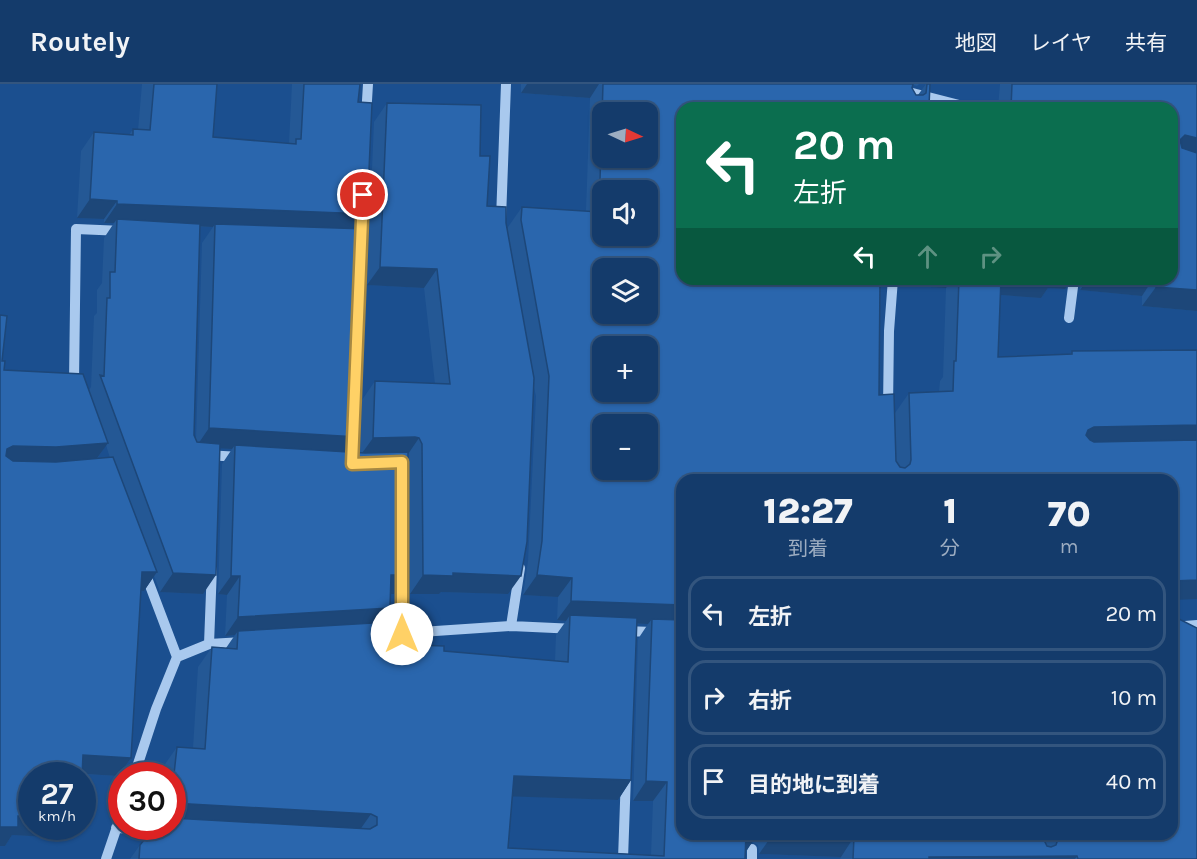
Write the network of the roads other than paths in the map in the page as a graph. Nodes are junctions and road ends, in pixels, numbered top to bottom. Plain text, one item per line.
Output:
1 (368, 84) edge
2 (506, 84) edge
3 (877, 84) edge
4 (941, 102) edge
5 (366, 132) edge
6 (363, 192) edge
7 (501, 229) edge
8 (135, 232) edge
9 (349, 239) edge
10 (361, 240) junction
11 (361, 251) edge
12 (893, 285) edge
13 (1073, 285) edge
14 (359, 287) edge
15 (1069, 318) dead end
16 (356, 381) edge
17 (82, 403) edge
18 (888, 425) edge
19 (197, 455) edge
20 (216, 456) junction
21 (250, 458) edge
22 (215, 468) edge
23 (212, 550) edge
24 (402, 554) edge
25 (139, 556) edge
26 (521, 561) edge
27 (1197, 625) edge
28 (511, 626) junction
29 (1178, 627) edge
30 (588, 629) edge
31 (609, 630) edge
32 (676, 633) edge
33 (402, 634) junction
34 (368, 635) edge
35 (255, 642) edge
36 (209, 644) junction
37 (177, 657) junction
38 (139, 762) edge
39 (627, 768) edge
40 (112, 840) edge
41 (106, 859) edge
42 (623, 859) edge

1 - 5 street
2 - 7 street
3 - 4 street
6 - 10 street
8 - 17 street
9 - 10 street
10 - 11 street
12 - 18 street
13 - 15 street
14 - 16 street
19 - 20 street
20 - 21 street
20 - 22 street
23 - 36 street
24 - 33 street
25 - 37 street
26 - 28 street
27 - 29 street
28 - 30 street
28 - 33 street
31 - 32 street
33 - 34 street
35 - 36 street
36 - 37 street
37 - 38 street
39 - 42 street
40 - 41 street

